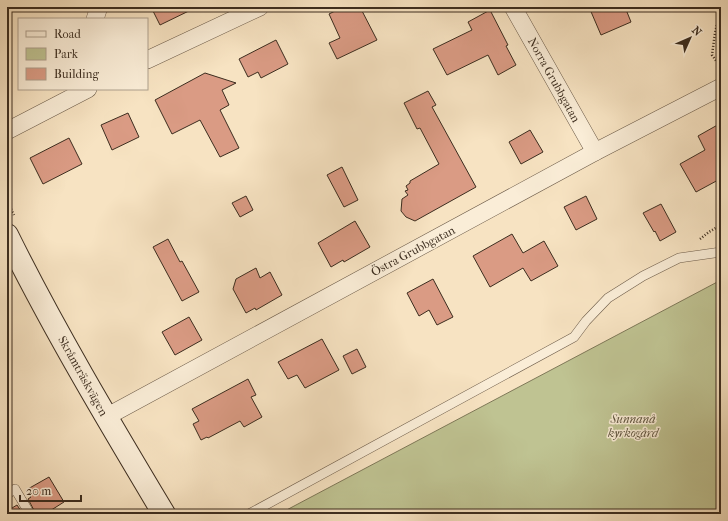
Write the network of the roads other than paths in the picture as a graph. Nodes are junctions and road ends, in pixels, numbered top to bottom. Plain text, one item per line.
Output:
1 (99, 7) edge
2 (260, 7) edge
3 (513, 7) edge
4 (96, 18) edge
5 (148, 60) edge
6 (721, 87) edge
7 (85, 90) edge
8 (69, 95) edge
9 (7, 131) edge
10 (595, 152) junction
11 (7, 235) edge
12 (721, 252) edge
13 (106, 417) junction
14 (7, 494) edge
15 (30, 514) edge
16 (164, 514) edge
17 (249, 514) edge

1 - 4 street
2 - 5 street
3 - 10 street, Norra Grubbgatan
6 - 10 street, Östra Grubbgatan
7 - 8 street
8 - 9 street
10 - 13 street, Östra Grubbgatan
11 - 13 main road, Skråmträskvägen
12 - 17 lane
13 - 16 main road, Skråmträskvägen
14 - 15 lane

